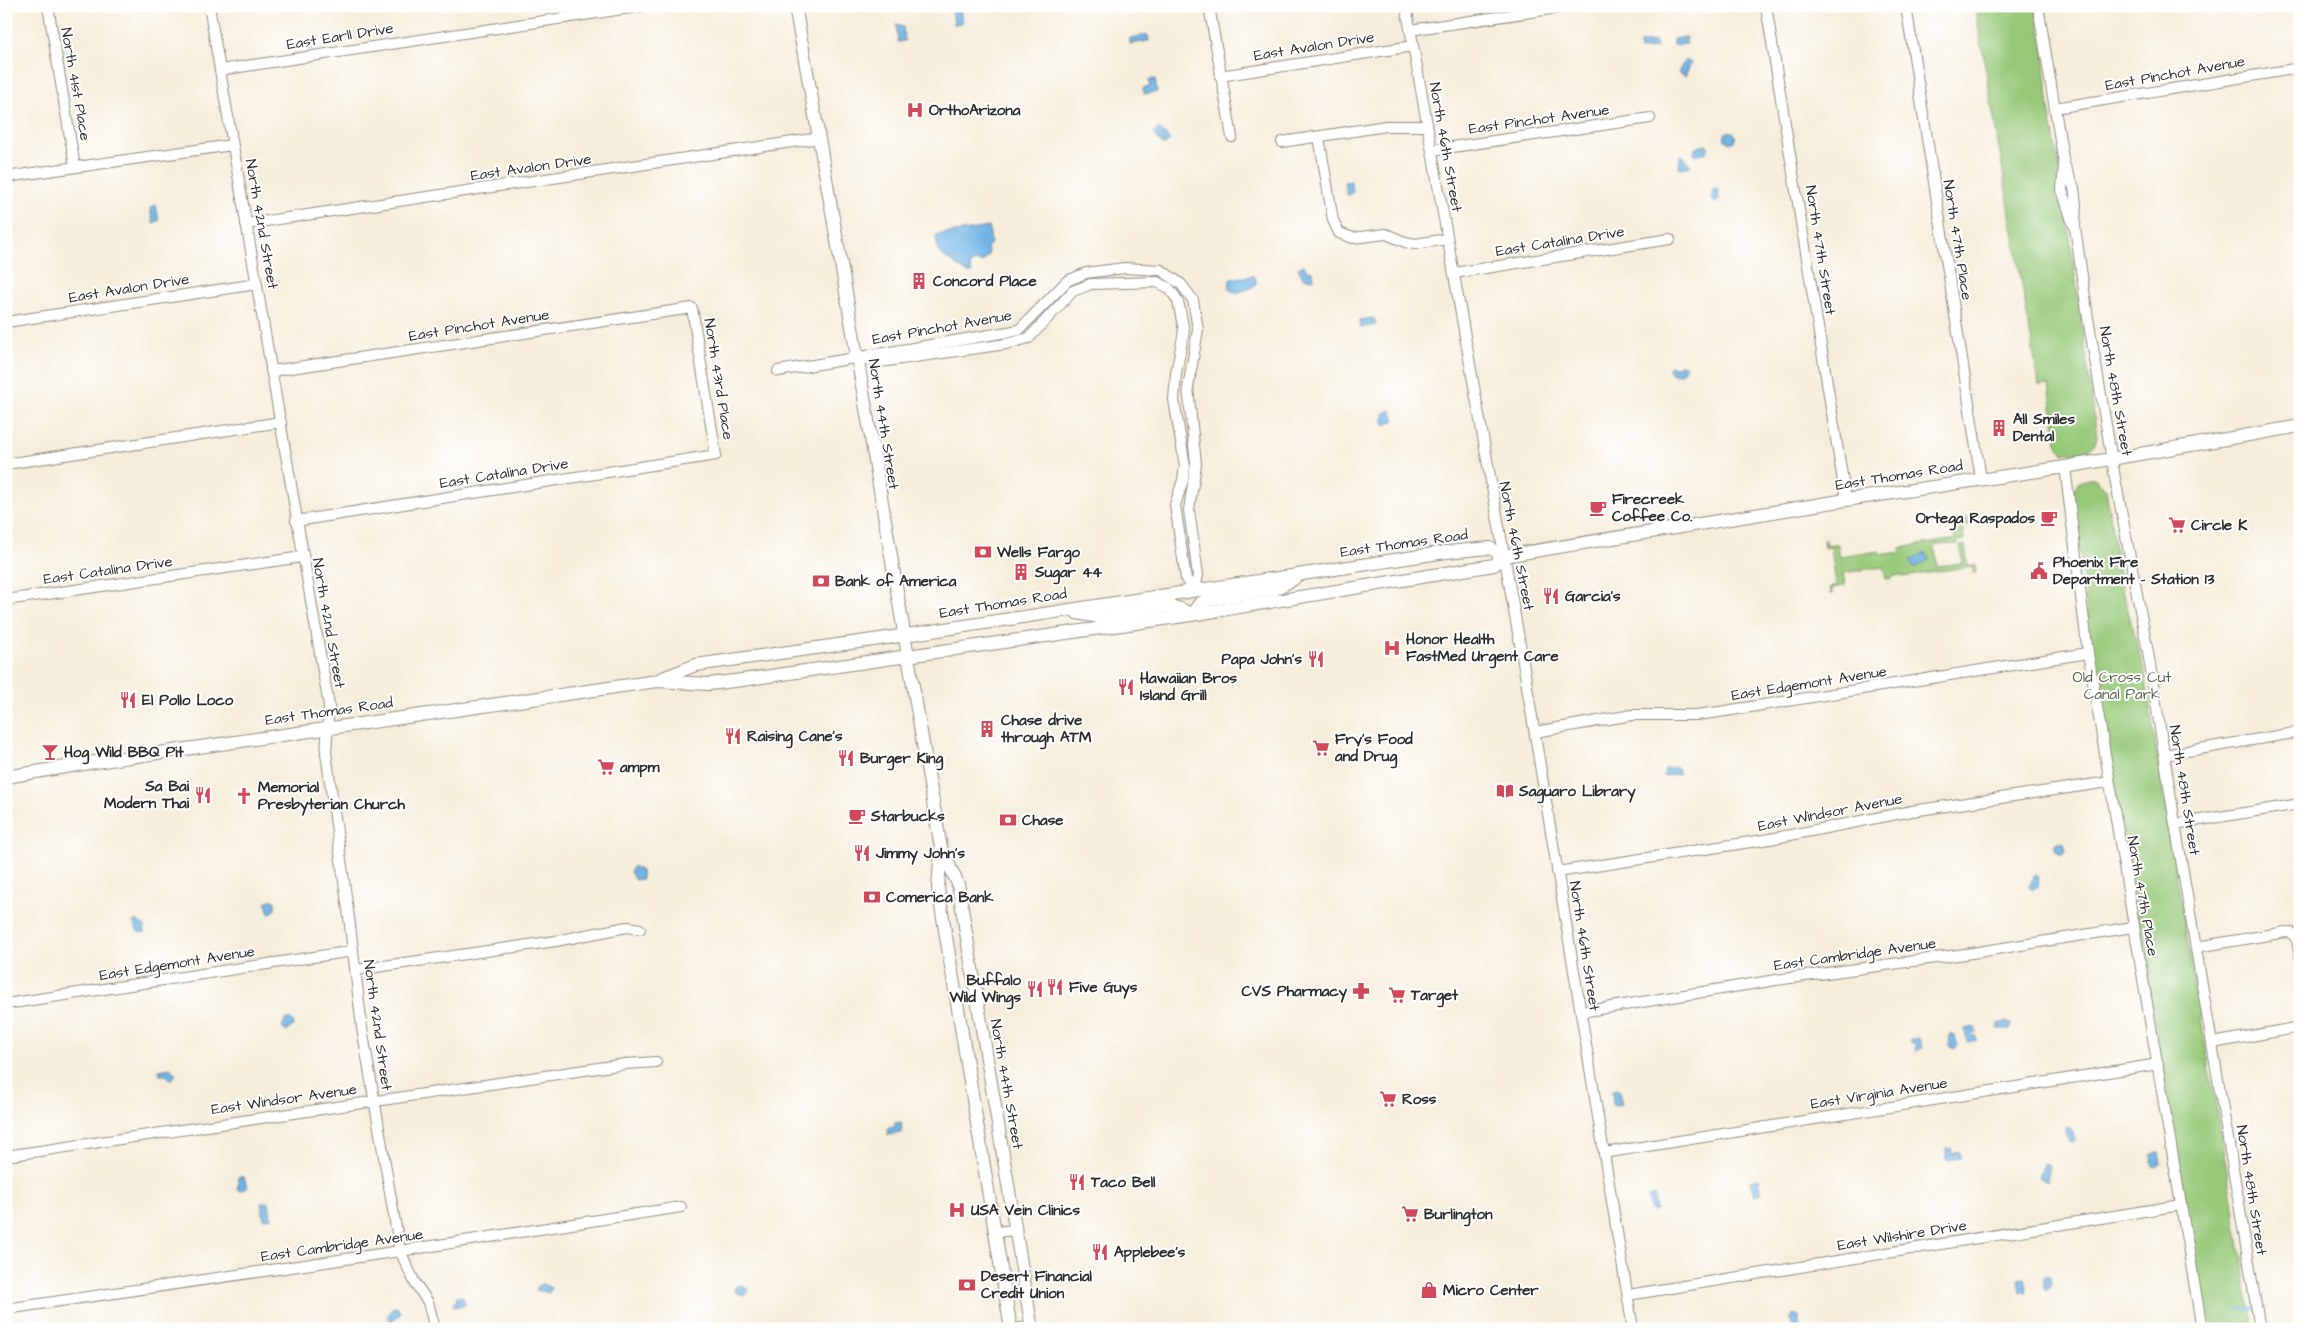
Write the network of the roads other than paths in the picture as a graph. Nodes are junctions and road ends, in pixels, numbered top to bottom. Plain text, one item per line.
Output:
1 (48, 6) edge
2 (209, 6) edge
3 (643, 6) edge
4 (795, 6) edge
5 (1209, 6) edge
6 (1406, 6) edge
7 (1571, 6) edge
8 (1766, 6) edge
9 (1906, 6) edge
10 (2038, 6) edge
11 (1410, 30) junction
12 (1413, 46) junction
13 (2300, 68) edge
14 (220, 70) junction
15 (1220, 76) junction
16 (2055, 108) junction
17 (1650, 118) dead end
18 (1427, 126) junction
19 (1232, 137) dead end
20 (1319, 137) junction
21 (819, 138) junction
22 (1282, 142) dead end
23 (232, 145) junction
24 (1432, 150) junction
25 (75, 167) junction
26 (6, 177) edge
27 (246, 224) junction
28 (1447, 239) junction
29 (1670, 239) dead end
30 (1454, 273) junction
31 (257, 284) junction
32 (692, 308) joint
33 (6, 322) edge
34 (857, 357) junction
35 (778, 370) dead end
36 (271, 371) junction
37 (281, 422) junction
38 (2300, 426) edge
39 (716, 454) joint
40 (2112, 459) junction
41 (6, 464) edge
42 (2064, 467) junction
43 (1981, 479) junction
44 (1846, 500) junction
45 (296, 522) junction
46 (1504, 556) junction
47 (302, 557) junction
48 (1305, 574) junction
49 (1195, 591) junction
50 (6, 600) edge
51 (1064, 611) junction
52 (1191, 615) junction
53 (904, 635) junction
54 (2088, 653) junction
55 (908, 656) junction
56 (657, 681) junction
57 (327, 728) junction
58 (1535, 732) junction
59 (2300, 732) edge
60 (2164, 755) junction
61 (6, 777) edge
62 (2109, 782) junction
63 (2300, 804) edge
64 (2175, 824) junction
65 (940, 848) junction
66 (1558, 872) junction
67 (2134, 927) junction
68 (640, 929) dead end
69 (2196, 947) junction
70 (353, 952) junction
71 (2300, 956) edge
72 (356, 970) junction
73 (6, 1004) edge
74 (1580, 1012) junction
75 (2300, 1027) edge
76 (2213, 1043) junction
77 (656, 1062) dead end
78 (2158, 1064) junction
79 (373, 1101) junction
80 (1604, 1153) junction
81 (6, 1156) edge
82 (2181, 1205) junction
83 (681, 1207) dead end
84 (1016, 1230) junction
85 (994, 1232) junction
86 (400, 1251) junction
87 (1628, 1295) junction
88 (6, 1309) edge
89 (1032, 1327) edge
90 (435, 1329) edge
91 (1013, 1329) edge
92 (1633, 1329) edge
93 (2202, 1329) edge
94 (2260, 1329) edge

1 - 25 street, North 41st Place
2 - 14 street, North 42nd Street
3 - 14 street, East Earll Drive
4 - 21 main road, North 44th Street
5 - 15 street
6 - 11 street, North 46th Street
7 - 11 street
8 - 44 street, North 47th Street
9 - 43 street, North 47th Place
10 - 16 street, North 48th Street
11 - 12 street, North 46th Street
12 - 15 street, East Avalon Drive
12 - 18 street, North 46th Street
13 - 16 street, East Pinchot Avenue
14 - 23 street, North 42nd Street
15 - 19 street
16 - 40 street, North 48th Street
17 - 24 street, East Pinchot Avenue
18 - 20 street
18 - 24 street, North 46th Street
20 - 22 street
20 - 28 street
21 - 27 street, East Avalon Drive
21 - 34 main road, North 44th Street
23 - 25 street
23 - 27 street, North 42nd Street
24 - 28 street, North 46th Street
25 - 26 street
27 - 31 street, North 42nd Street
28 - 30 street, North 46th Street
29 - 30 street, East Catalina Drive
30 - 46 street, North 46th Street
31 - 33 street, East Avalon Drive
31 - 36 street, North 42nd Street
32 - 36 street, East Pinchot Avenue
32 - 39 street, North 43rd Place
34 - 35 street, East Pinchot Avenue
34 - 49 street, East Pinchot Avenue
34 - 49 street, East Pinchot Avenue
34 - 53 main road, North 44th Street
36 - 37 street, North 42nd Street
37 - 41 street
37 - 45 street, North 42nd Street
38 - 40 main road, East Thomas Road
39 - 45 street, East Catalina Drive
40 - 42 main road, East Thomas Road
40 - 60 street, North 48th Street
42 - 43 main road, East Thomas Road
42 - 54 street, North 47th Place
43 - 44 main road, East Thomas Road
44 - 46 main road, East Thomas Road
45 - 47 street, North 42nd Street
46 - 48 main road, East Thomas Road
46 - 52 main road, East Thomas Road
46 - 58 street, North 46th Street
47 - 50 street, East Catalina Drive
47 - 57 street, North 42nd Street
48 - 49 main road, East Thomas Road
48 - 52 main road
49 - 51 main road, East Thomas Road
51 - 52 main road
51 - 53 main road, East Thomas Road
52 - 55 main road, East Thomas Road
53 - 55 main road, North 44th Street
53 - 56 main road, East Thomas Road
54 - 58 street, East Edgemont Avenue
54 - 62 street, North 47th Place
55 - 56 main road, East Thomas Road
55 - 65 main road, North 44th Street
56 - 57 main road, East Thomas Road
57 - 61 main road, East Thomas Road
57 - 70 street, North 42nd Street
58 - 66 street, North 46th Street
59 - 60 street
60 - 64 street, North 48th Street
62 - 66 street, East Windsor Avenue
62 - 67 street, North 47th Place
63 - 64 street
64 - 69 street, North 48th Street
65 - 84 main road, North 44th Street
65 - 85 main road, North 44th Street
66 - 74 street, North 46th Street
67 - 74 street, East Cambridge Avenue
67 - 78 street, North 47th Place
68 - 72 street
69 - 71 street
69 - 76 street, North 48th Street
70 - 72 street, North 42nd Street
70 - 73 street, East Edgemont Avenue
72 - 79 street, North 42nd Street
74 - 80 street, North 46th Street
75 - 76 street
76 - 94 street, North 48th Street
77 - 79 street, East Windsor Avenue
78 - 80 street, East Virginia Avenue
78 - 82 street, North 47th Place
79 - 81 street, East Windsor Avenue
79 - 86 street, North 42nd Street
80 - 87 street, North 46th Street
82 - 87 street, East Wilshire Drive
82 - 93 street, North 47th Place
83 - 86 street, East Cambridge Avenue
84 - 85 street
84 - 89 main road, North 44th Street
85 - 91 main road, North 44th Street
86 - 88 street, East Cambridge Avenue
86 - 90 street, North 42nd Street
87 - 92 street, North 46th Street
89 - 91 street

